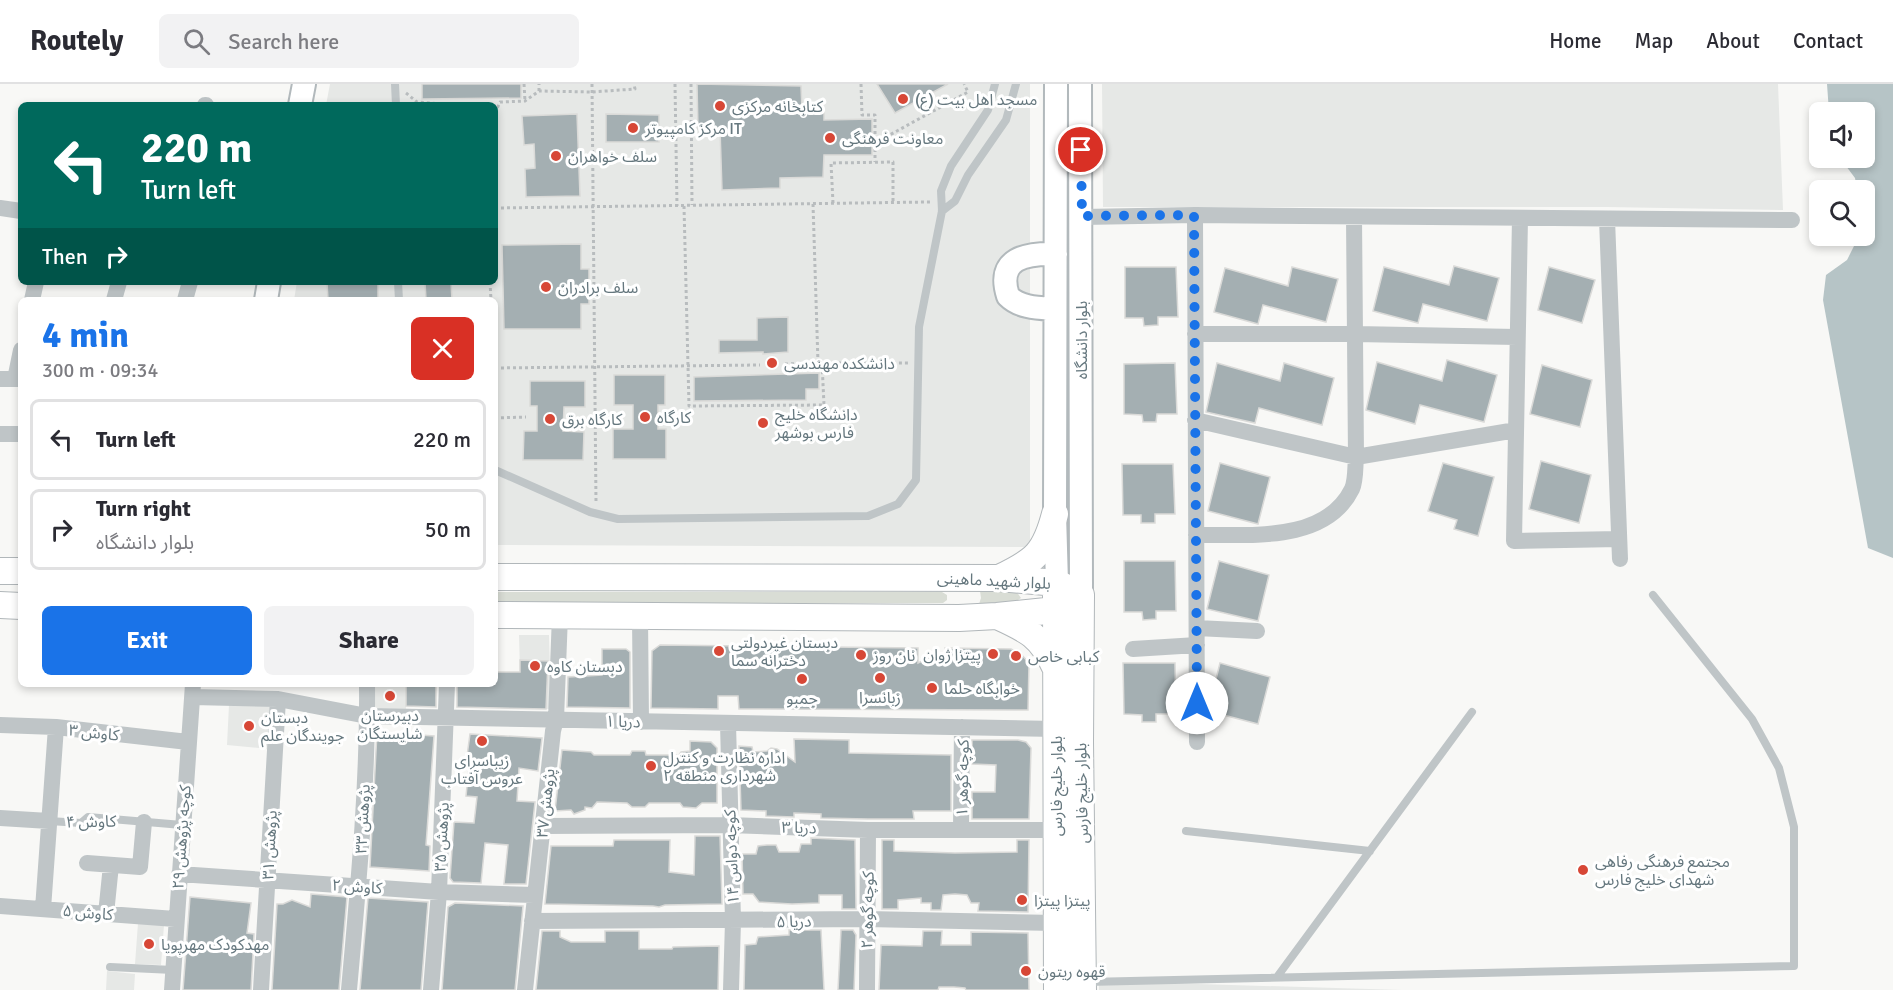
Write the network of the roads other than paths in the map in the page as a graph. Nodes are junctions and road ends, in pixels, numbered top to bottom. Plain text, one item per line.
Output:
1 (304, 84) edge
2 (995, 84) edge
3 (1016, 84) edge
4 (1056, 84) edge
5 (1080, 84) edge
6 (396, 85) edge
7 (301, 102) edge
8 (396, 102) edge
9 (942, 207) junction
10 (0, 208) edge
11 (18, 211) edge
12 (1194, 215) junction
13 (1082, 216) junction
14 (1354, 217) junction
15 (1520, 218) junction
16 (1607, 219) junction
17 (1792, 220) dead end
18 (1056, 254) junction
19 (1054, 309) junction
20 (1195, 334) junction
21 (1354, 334) junction
22 (1518, 337) junction
23 (18, 360) edge
24 (12, 379) edge
25 (1195, 420) junction
26 (1516, 430) junction
27 (0, 434) edge
28 (18, 434) edge
29 (1356, 457) junction
30 (498, 471) edge
31 (1055, 514) junction
32 (1196, 535) junction
33 (1619, 539) junction
34 (1620, 559) dead end
35 (0, 571) edge
36 (18, 571) edge
37 (959, 576) junction
38 (498, 577) edge
39 (999, 578) junction
40 (1057, 583) junction
41 (1081, 595) junction
42 (1653, 595) dead end
43 (0, 605) edge
44 (18, 606) edge
45 (1056, 610) junction
46 (498, 615) edge
47 (560, 615) junction
48 (640, 616) junction
49 (997, 616) junction
50 (959, 618) junction
51 (1257, 630) dead end
52 (1197, 637) junction
53 (1133, 649) dead end
54 (1056, 669) junction
55 (367, 687) edge
56 (447, 687) edge
57 (193, 690) edge
58 (278, 699) junction
59 (1472, 712) dead end
60 (368, 716) junction
61 (447, 719) junction
62 (556, 719) junction
63 (641, 722) junction
64 (728, 723) junction
65 (0, 725) edge
66 (56, 727) junction
67 (962, 727) junction
68 (1056, 729) junction
69 (188, 742) junction
70 (1197, 742) dead end
71 (0, 818) edge
72 (49, 820) junction
73 (144, 822) junction
74 (182, 825) junction
75 (729, 825) junction
76 (543, 826) junction
77 (961, 829) junction
78 (868, 830) junction
79 (1056, 830) junction
80 (1186, 831) dead end
81 (1370, 851) junction
82 (87, 863) dead end
83 (111, 865) junction
84 (179, 874) junction
85 (267, 880) junction
86 (358, 886) junction
87 (439, 892) junction
88 (534, 895) junction
89 (0, 906) edge
90 (43, 909) junction
91 (106, 914) junction
92 (175, 919) junction
93 (867, 920) junction
94 (532, 921) junction
95 (733, 921) junction
96 (1056, 923) junction
97 (110, 967) dead end
98 (173, 970) junction
99 (1277, 978) junction
100 (1083, 986) edge
101 (172, 990) edge
102 (261, 990) edge
103 (349, 990) edge
104 (431, 990) edge
105 (525, 990) edge
106 (731, 990) edge
107 (867, 990) edge
108 (1057, 990) edge

1 - 7 street
2 - 9 lane
3 - 9 lane
4 - 18 street, بلوار دانشگاه
5 - 13 street, بلوار دانشگاه
6 - 8 lane
9 - 30 lane
10 - 11 street
12 - 13 street
12 - 14 street
12 - 20 street
13 - 41 street, بلوار دانشگاه
14 - 15 street
14 - 21 street
15 - 16 street
15 - 22 street
16 - 17 street
16 - 33 street
18 - 19 street, بلوار دانشگاه
18 - 19 street
19 - 31 street, بلوار دانشگاه
20 - 21 street
20 - 25 street
21 - 22 street
21 - 29 street
22 - 26 street
23 - 24 street
25 - 29 street
25 - 32 street
26 - 29 street
26 - 33 street
27 - 28 street
29 - 32 street
31 - 39 main road
31 - 40 street, بلوار دانشگاه
32 - 52 street
33 - 34 street
35 - 36 main road
37 - 38 main road, بلوار شهید ماهینی
37 - 39 main road, بلوار شهید ماهینی
37 - 50 main road
39 - 40 main road, بلوار شهید ماهینی
40 - 41 main road, بلوار شهید ماهینی
40 - 45 main road, بلوار خلیج‌ فارس
41 - 45 main road, بلوار شهید ماهینی
41 - 100 main road, بلوار خلیج ‌فارس
42 - 99 lane
43 - 44 main road
45 - 49 main road, بلوار شهید ماهینی
45 - 54 main road, بلوار خلیج‌ فارس
46 - 47 main road, بلوار شهید ماهینی
47 - 48 main road, بلوار شهید ماهینی
47 - 62 street, پژوهش ۳۷
48 - 50 main road, بلوار شهید ماهینی
48 - 63 street
49 - 50 main road, بلوار شهید ماهینی
49 - 54 main road
51 - 52 street
52 - 53 street
52 - 70 street
54 - 68 main road, بلوار خلیج‌ فارس
55 - 60 street, پژوهش ۳۳
56 - 61 street, پژوهش ۳۵
57 - 58 street, دریا ۱
57 - 69 street, کوچه پژوهش ۲۹
58 - 60 street, دریا ۱
58 - 85 street, پژوهش ۳۱
59 - 81 lane
60 - 61 street, دریا ۱
60 - 86 street, پژوهش ۳۳
61 - 62 street, دریا ۱
61 - 87 street, پژوهش ۳۵
62 - 63 street, دریا ۱
62 - 76 street, پژوهش ۳۷
63 - 64 street, دریا ۱
64 - 67 street, دریا ۱
64 - 75 street, کوچه دواس ۱۴
65 - 66 street, کاوش ۳
66 - 69 street, کاوش ۳
66 - 72 street
67 - 68 street, دریا ۱
67 - 77 street, کوچه گوهر ۱
68 - 79 main road, بلوار خلیج‌ فارس
69 - 74 street, کوچه پژوهش ۲۹
71 - 72 street, کاوش ۴
72 - 73 lane, کاوش ۴
72 - 90 street
73 - 74 lane, کاوش ۴
73 - 83 street
74 - 84 street, کوچه پژوهش ۲۹
75 - 76 street, دریا ۳
75 - 78 street, دریا ۳
75 - 95 street, کوچه دواس ۱۴
76 - 88 street, پژوهش ۳۷
77 - 78 street, دریا ۳
77 - 79 street, دریا ۳
78 - 93 street, کوچه گوهر ۲
79 - 96 main road, بلوار خلیج‌ فارس
80 - 81 lane
81 - 99 lane
82 - 83 street
83 - 91 street
84 - 85 street, کاوش ۲
84 - 92 street, کوچه پژوهش ۲۹
85 - 86 street, کاوش ۲
85 - 102 street, پژوهش ۳۱
86 - 87 street, کاوش ۲
86 - 103 street, پژوهش ۳۳
87 - 88 street, کاوش ۲
87 - 104 street, پژوهش ۳۵
88 - 94 street, پژوهش ۳۷
89 - 90 street, کاوش ۵
90 - 91 street, کاوش ۵
91 - 92 street, کاوش ۵
92 - 98 street, کوچه پژوهش ۲۹
93 - 95 street, دریا ۵
93 - 96 street, دریا ۵
93 - 107 street, کوچه گوهر ۲
94 - 95 street, دریا ۵
94 - 105 street, پژوهش ۳۷
95 - 106 street, کوچه دواس ۱۴
96 - 108 main road, بلوار خلیج‌ فارس
97 - 98 lane
98 - 101 street, کوچه پژوهش ۲۹
99 - 100 lane

